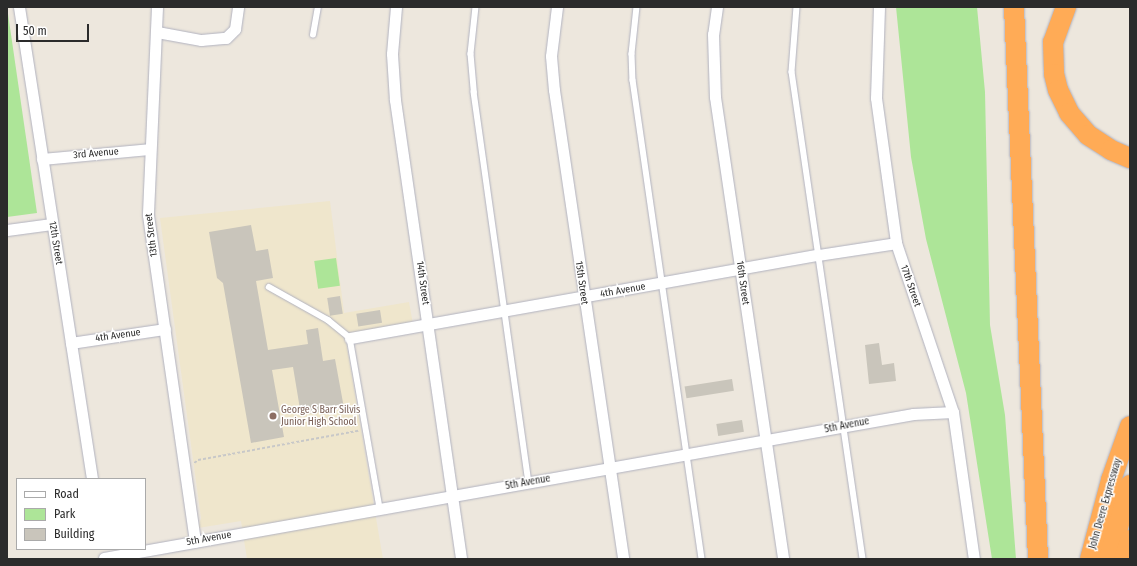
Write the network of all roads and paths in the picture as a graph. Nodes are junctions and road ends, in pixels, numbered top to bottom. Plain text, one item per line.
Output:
1 (20, 7) edge
2 (157, 7) edge
3 (238, 7) edge
4 (318, 7) edge
5 (396, 7) edge
6 (476, 7) edge
7 (557, 7) edge
8 (637, 7) edge
9 (717, 7) edge
10 (797, 7) edge
11 (880, 7) edge
12 (1014, 7) edge
13 (1066, 7) edge
14 (157, 32) junction
15 (313, 35) dead end
16 (149, 149) junction
17 (1130, 158) edge
18 (42, 159) junction
19 (52, 224) junction
20 (7, 230) edge
21 (896, 243) junction
22 (818, 254) junction
23 (740, 271) junction
24 (662, 284) junction
25 (269, 288) dead end
26 (583, 298) junction
27 (505, 311) junction
28 (428, 326) junction
29 (165, 329) junction
30 (350, 338) junction
31 (72, 343) junction
32 (953, 412) junction
33 (1130, 426) edge
34 (843, 427) junction
35 (366, 429) junction
36 (765, 442) junction
37 (686, 455) junction
38 (193, 466) dead end
39 (609, 468) junction
40 (92, 478) edge
41 (529, 483) junction
42 (1130, 485) edge
43 (452, 496) junction
44 (380, 509) junction
45 (1130, 540) edge
46 (195, 542) junction
47 (146, 549) edge
48 (138, 550) edge
49 (103, 555) edge
50 (461, 559) edge
51 (623, 559) edge
52 (702, 559) edge
53 (783, 559) edge
54 (863, 559) edge
55 (974, 559) edge
56 (1038, 559) edge
57 (1090, 559) edge
58 (1109, 559) edge
59 (1124, 559) edge

1 - 18 street, 12th Street
2 - 14 street, 13th Street
3 - 14 street
4 - 15 lane
5 - 28 street, 14th Street
6 - 27 lane
7 - 26 street, 15th Street
8 - 24 lane
9 - 23 street, 16th Street
10 - 22 lane
11 - 21 street, 17th Street
12 - 56 highway
13 - 17 highway
14 - 16 street, 13th Street
16 - 18 street, 3rd Avenue
16 - 29 street, 13th Street
18 - 19 street, 12th Street
19 - 20 street
19 - 31 street, 12th Street
21 - 22 street, 4th Avenue
21 - 32 street, 17th Street
22 - 23 street, 4th Avenue
22 - 34 lane
23 - 24 street, 4th Avenue
23 - 36 street, 16th Street
24 - 26 street, 4th Avenue
24 - 37 lane
25 - 30 lane
26 - 27 street, 4th Avenue
26 - 39 street, 15th Street
27 - 28 street, 4th Avenue
27 - 41 lane
28 - 30 street, 4th Avenue
28 - 43 street, 14th Street
29 - 31 street, 4th Avenue
29 - 46 street, 13th Street
30 - 35 lane
31 - 40 street, 12th Street
32 - 34 street, 5th Avenue
32 - 55 street, 17th Street
33 - 57 highway, John Deere Expressway
34 - 36 street, 5th Avenue
34 - 54 lane
35 - 38 path
35 - 44 lane
36 - 37 street, 5th Avenue
36 - 53 street, 16th Street
37 - 39 street, 5th Avenue
37 - 52 lane
39 - 41 street, 5th Avenue
39 - 51 street, 15th Street
41 - 43 street, 5th Avenue
42 - 58 highway, John Deere Expressway
43 - 44 street, 5th Avenue
43 - 50 street, 14th Street
44 - 46 street, 5th Avenue
45 - 59 highway
46 - 47 street, 5th Avenue
48 - 49 street, 5th Avenue

